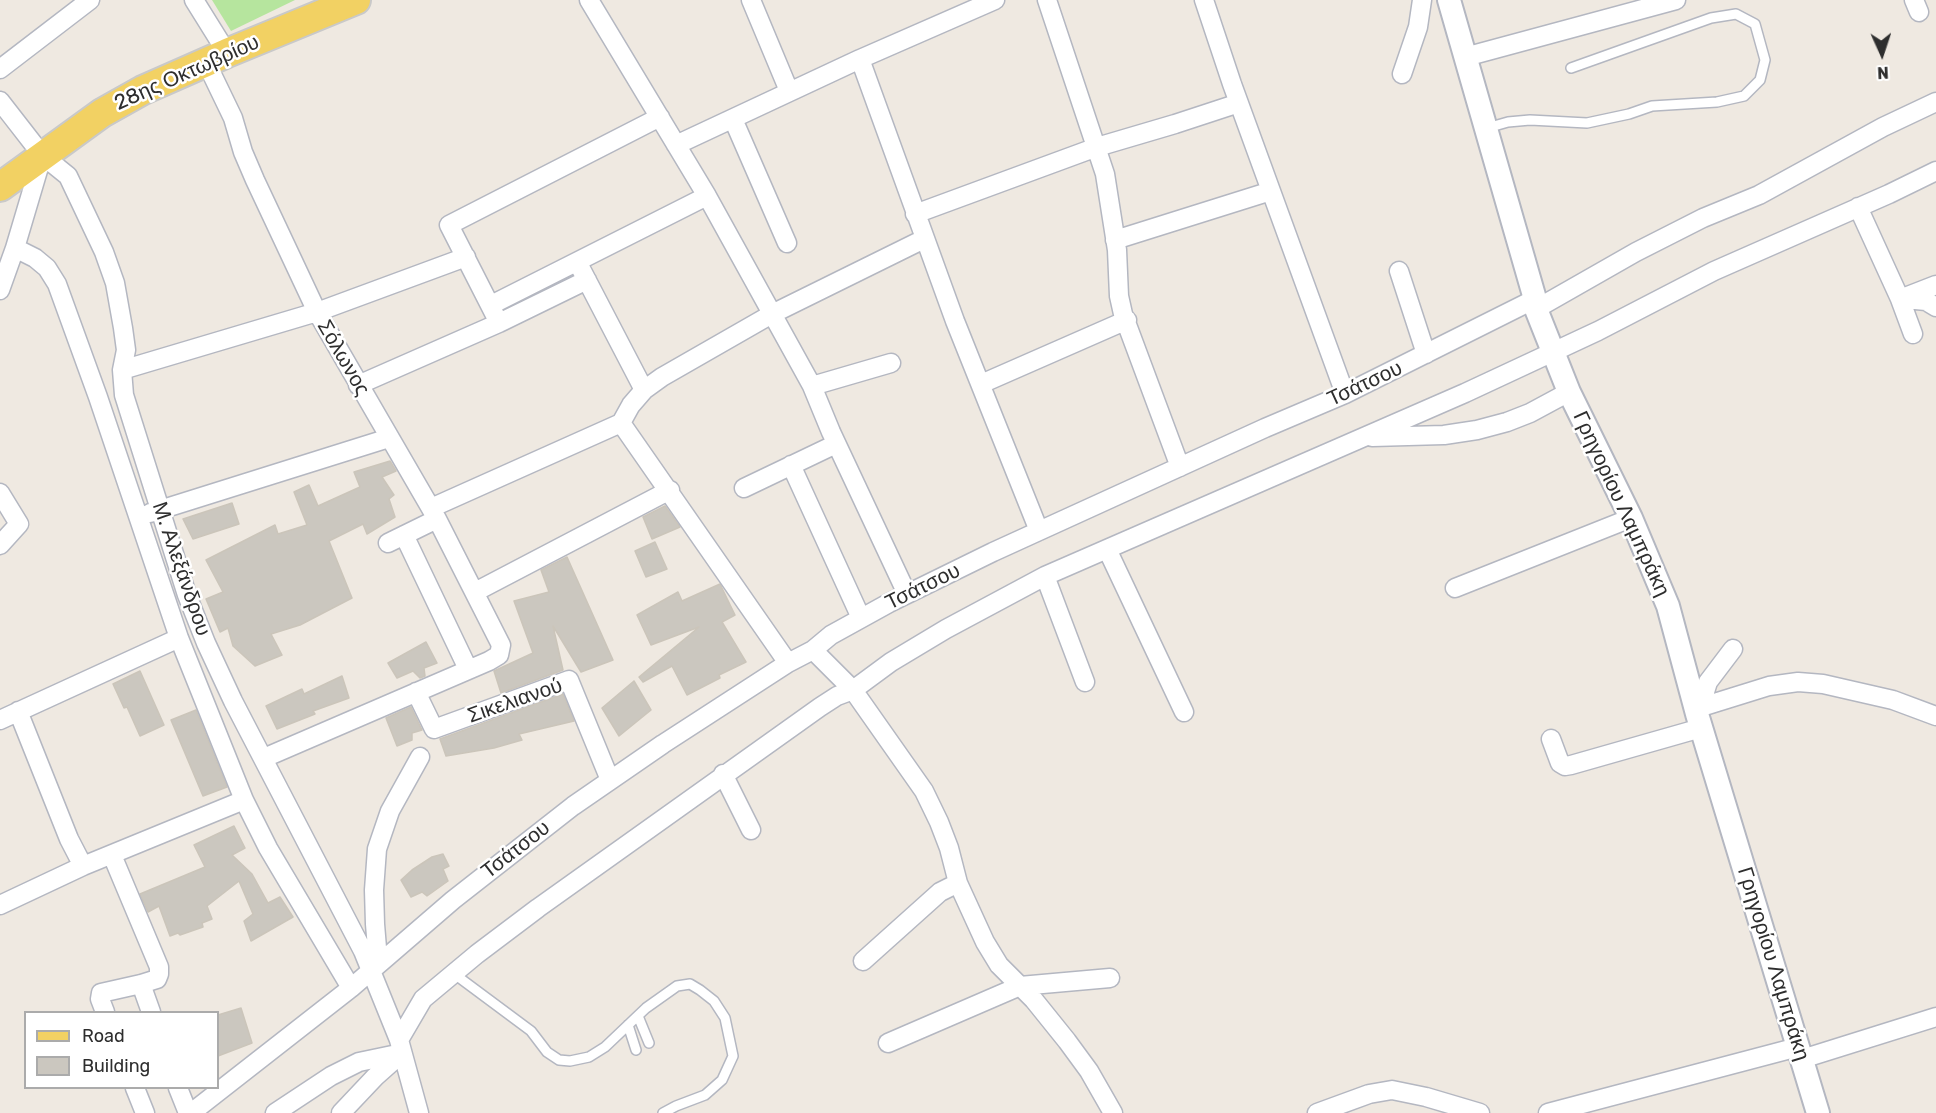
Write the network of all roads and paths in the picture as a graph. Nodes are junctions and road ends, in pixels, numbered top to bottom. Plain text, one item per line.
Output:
1 (90, 0) edge
2 (194, 0) edge
3 (589, 0) edge
4 (751, 0) edge
5 (995, 0) edge
6 (1047, 0) edge
7 (1204, 0) edge
8 (1422, 0) edge
9 (1449, 0) edge
10 (1676, 0) edge
11 (342, 3) edge
12 (217, 57) junction
13 (1466, 57) junction
14 (860, 58) junction
15 (1571, 68) dead end
16 (0, 69) edge
17 (1402, 74) dead end
18 (789, 91) junction
19 (0, 101) edge
20 (1936, 102) edge
21 (1239, 103) junction
22 (660, 117) junction
23 (734, 118) junction
24 (1485, 129) junction
25 (676, 145) junction
26 (1097, 147) junction
27 (42, 155) junction
28 (1936, 171) edge
29 (0, 187) edge
30 (1271, 191) junction
31 (707, 196) junction
32 (1858, 207) junction
33 (915, 214) junction
34 (924, 239) junction
35 (1115, 240) junction
36 (787, 243) dead end
37 (15, 248) junction
38 (466, 257) junction
39 (577, 261) junction
40 (1399, 271) dead end
41 (587, 280) junction
42 (1936, 285) edge
43 (0, 290) edge
44 (1900, 299) junction
45 (1535, 304) junction
46 (491, 305) junction
47 (1936, 307) edge
48 (317, 312) junction
49 (772, 314) junction
50 (1127, 320) junction
51 (498, 323) junction
52 (1913, 334) dead end
53 (1552, 353) junction
54 (1426, 354) junction
55 (891, 363) dead end
56 (122, 370) junction
57 (981, 384) junction
58 (358, 385) junction
59 (812, 386) junction
60 (644, 390) junction
61 (1569, 392) junction
62 (1345, 394) junction
63 (621, 423) junction
64 (389, 438) junction
65 (1363, 438) junction
66 (836, 444) junction
67 (791, 465) junction
68 (1180, 467) junction
69 (744, 488) dead end
70 (670, 490) junction
71 (0, 493) edge
72 (160, 510) junction
73 (434, 514) junction
74 (139, 517) junction
75 (1630, 518) junction
76 (1039, 531) junction
77 (404, 535) junction
78 (388, 543) dead end
79 (0, 545) edge
80 (1107, 549) junction
81 (1046, 576) junction
82 (1455, 588) dead end
83 (475, 592) junction
84 (907, 594) junction
85 (861, 618) junction
86 (179, 638) junction
87 (1733, 649) dead end
88 (813, 650) junction
89 (788, 663) junction
90 (468, 669) junction
91 (1085, 682) dead end
92 (853, 690) junction
93 (416, 692) junction
94 (18, 711) junction
95 (1184, 712) dead end
96 (1699, 715) junction
97 (1936, 716) edge
98 (0, 720) edge
99 (1551, 739) dead end
100 (420, 757) dead end
101 (264, 758) junction
102 (723, 774) junction
103 (610, 780) junction
104 (244, 800) junction
105 (751, 830) dead end
106 (112, 855) junction
107 (83, 866) junction
108 (958, 883) junction
109 (0, 905) edge
110 (863, 961) dead end
111 (371, 972) junction
112 (453, 973) junction
113 (1110, 978) dead end
114 (141, 984) junction
115 (1020, 986) junction
116 (351, 988) junction
117 (105, 1011) edge
118 (152, 1011) edge
119 (638, 1016) junction
120 (1936, 1017) edge
121 (628, 1025) junction
122 (649, 1043) dead end
123 (888, 1043) dead end
124 (400, 1047) junction
125 (636, 1050) dead end
126 (1800, 1053) junction
127 (135, 1089) edge
128 (178, 1089) edge
129 (145, 1113) edge
130 (189, 1113) edge
131 (275, 1113) edge
132 (341, 1113) edge
133 (419, 1113) edge
134 (663, 1113) edge
135 (1113, 1113) edge
136 (1317, 1113) edge
137 (1480, 1113) edge
138 (1548, 1113) edge
139 (1818, 1113) edge

1 - 16 street
2 - 12 street, Σόλωνος
3 - 22 street
4 - 18 street
5 - 14 street
6 - 26 street
7 - 21 street
8 - 17 street
9 - 13 street, Γρηγορίου Λαμπράκη
10 - 13 street
11 - 12 main road, 28ης Οκτωβρίου
12 - 27 main road, 28ης Οκτωβρίου
12 - 48 street, Σόλωνος
13 - 24 street, Γρηγορίου Λαμπράκη
14 - 18 street
14 - 33 street
15 - 24 lane
18 - 23 street
19 - 27 street, Μ. Αλεξάνδρου
20 - 45 street, Τσάτσου
21 - 26 street
21 - 30 street
22 - 25 street
22 - 38 street
23 - 25 street
23 - 36 street
24 - 45 street, Γρηγορίου Λαμπράκη
25 - 31 street
26 - 33 street
26 - 35 street
27 - 29 main road, 28ης Οκτωβρίου
27 - 37 street
27 - 56 street, Μ. Αλεξάνδρου
28 - 32 street
30 - 35 street
30 - 62 street
31 - 39 street
31 - 49 street
32 - 44 street
32 - 53 street
33 - 34 street
34 - 49 street
34 - 57 street
35 - 50 street
37 - 43 street
37 - 74 street, Μ. Αλεξάνδρου
38 - 46 street
38 - 48 street
39 - 41 street
39 - 46 street
40 - 54 street
41 - 51 street
41 - 60 street
42 - 44 street
44 - 47 street
44 - 52 street
45 - 53 street, Γρηγορίου Λαμπράκη
45 - 54 street, Τσάτσου
46 - 51 street
48 - 56 street
48 - 58 street, Σόλωνος
49 - 59 street
49 - 60 street
50 - 57 street
50 - 68 street
51 - 58 street
53 - 61 street, Γρηγορίου Λαμπράκη
53 - 65 street
54 - 62 street, Τσάτσου
55 - 59 street
56 - 72 street, Μ. Αλεξάνδρου
57 - 76 street
58 - 64 street, Σόλωνος
59 - 66 street
60 - 63 street
61 - 65 street
61 - 75 street, Γρηγορίου Λαμπράκη
62 - 68 street, Τσάτσου
63 - 70 street
63 - 73 street
64 - 72 street
64 - 73 street, Σόλωνος
65 - 80 street
66 - 67 street
66 - 84 street
67 - 69 street
67 - 85 street
68 - 76 street, Τσάτσου
70 - 83 street
70 - 89 street
71 - 79 street
72 - 74 street
72 - 101 street, Μ. Αλεξάνδρου
73 - 77 street
73 - 83 street, Σόλωνος
74 - 86 street, Μ. Αλεξάνδρου
75 - 82 street
75 - 96 street, Γρηγορίου Λαμπράκη
76 - 84 street, Τσάτσου
77 - 78 street
77 - 90 street
80 - 81 street
80 - 95 street
81 - 91 street
81 - 92 street
83 - 90 street, Σόλωνος
84 - 85 street, Τσάτσου
85 - 88 street, Τσάτσου
86 - 94 street
86 - 104 street, Μ. Αλεξάνδρου
87 - 96 street
88 - 89 street, Τσάτσου
88 - 92 street
89 - 103 street, Τσάτσου
90 - 93 street
92 - 102 street
92 - 108 street
93 - 101 street
93 - 103 street, Σικελιανού
94 - 98 street
94 - 107 street
96 - 97 street
96 - 99 street
96 - 126 street, Γρηγορίου Λαμπράκη
100 - 111 street
101 - 111 street, Μ. Αλεξάνδρου
102 - 105 street
102 - 112 street
103 - 111 street, Τσάτσου
104 - 106 street
104 - 116 street, Μ. Αλεξάνδρου
106 - 107 street
106 - 114 street
107 - 109 street
108 - 110 street
108 - 115 street
111 - 116 street, Τσάτσου
111 - 124 street, Μ. Αλεξάνδρου
112 - 121 lane
112 - 124 street
113 - 115 street
114 - 117 street
114 - 118 street
115 - 123 street
115 - 135 street
116 - 130 street, Τσάτσου
119 - 121 lane
119 - 122 lane
119 - 134 lane
120 - 126 street
121 - 125 lane
124 - 131 street
124 - 132 street
124 - 133 street, Μ. Αλεξάνδρου
126 - 138 street
126 - 139 street, Γρηγορίου Λαμπράκη
127 - 129 street
128 - 130 street
136 - 137 street

